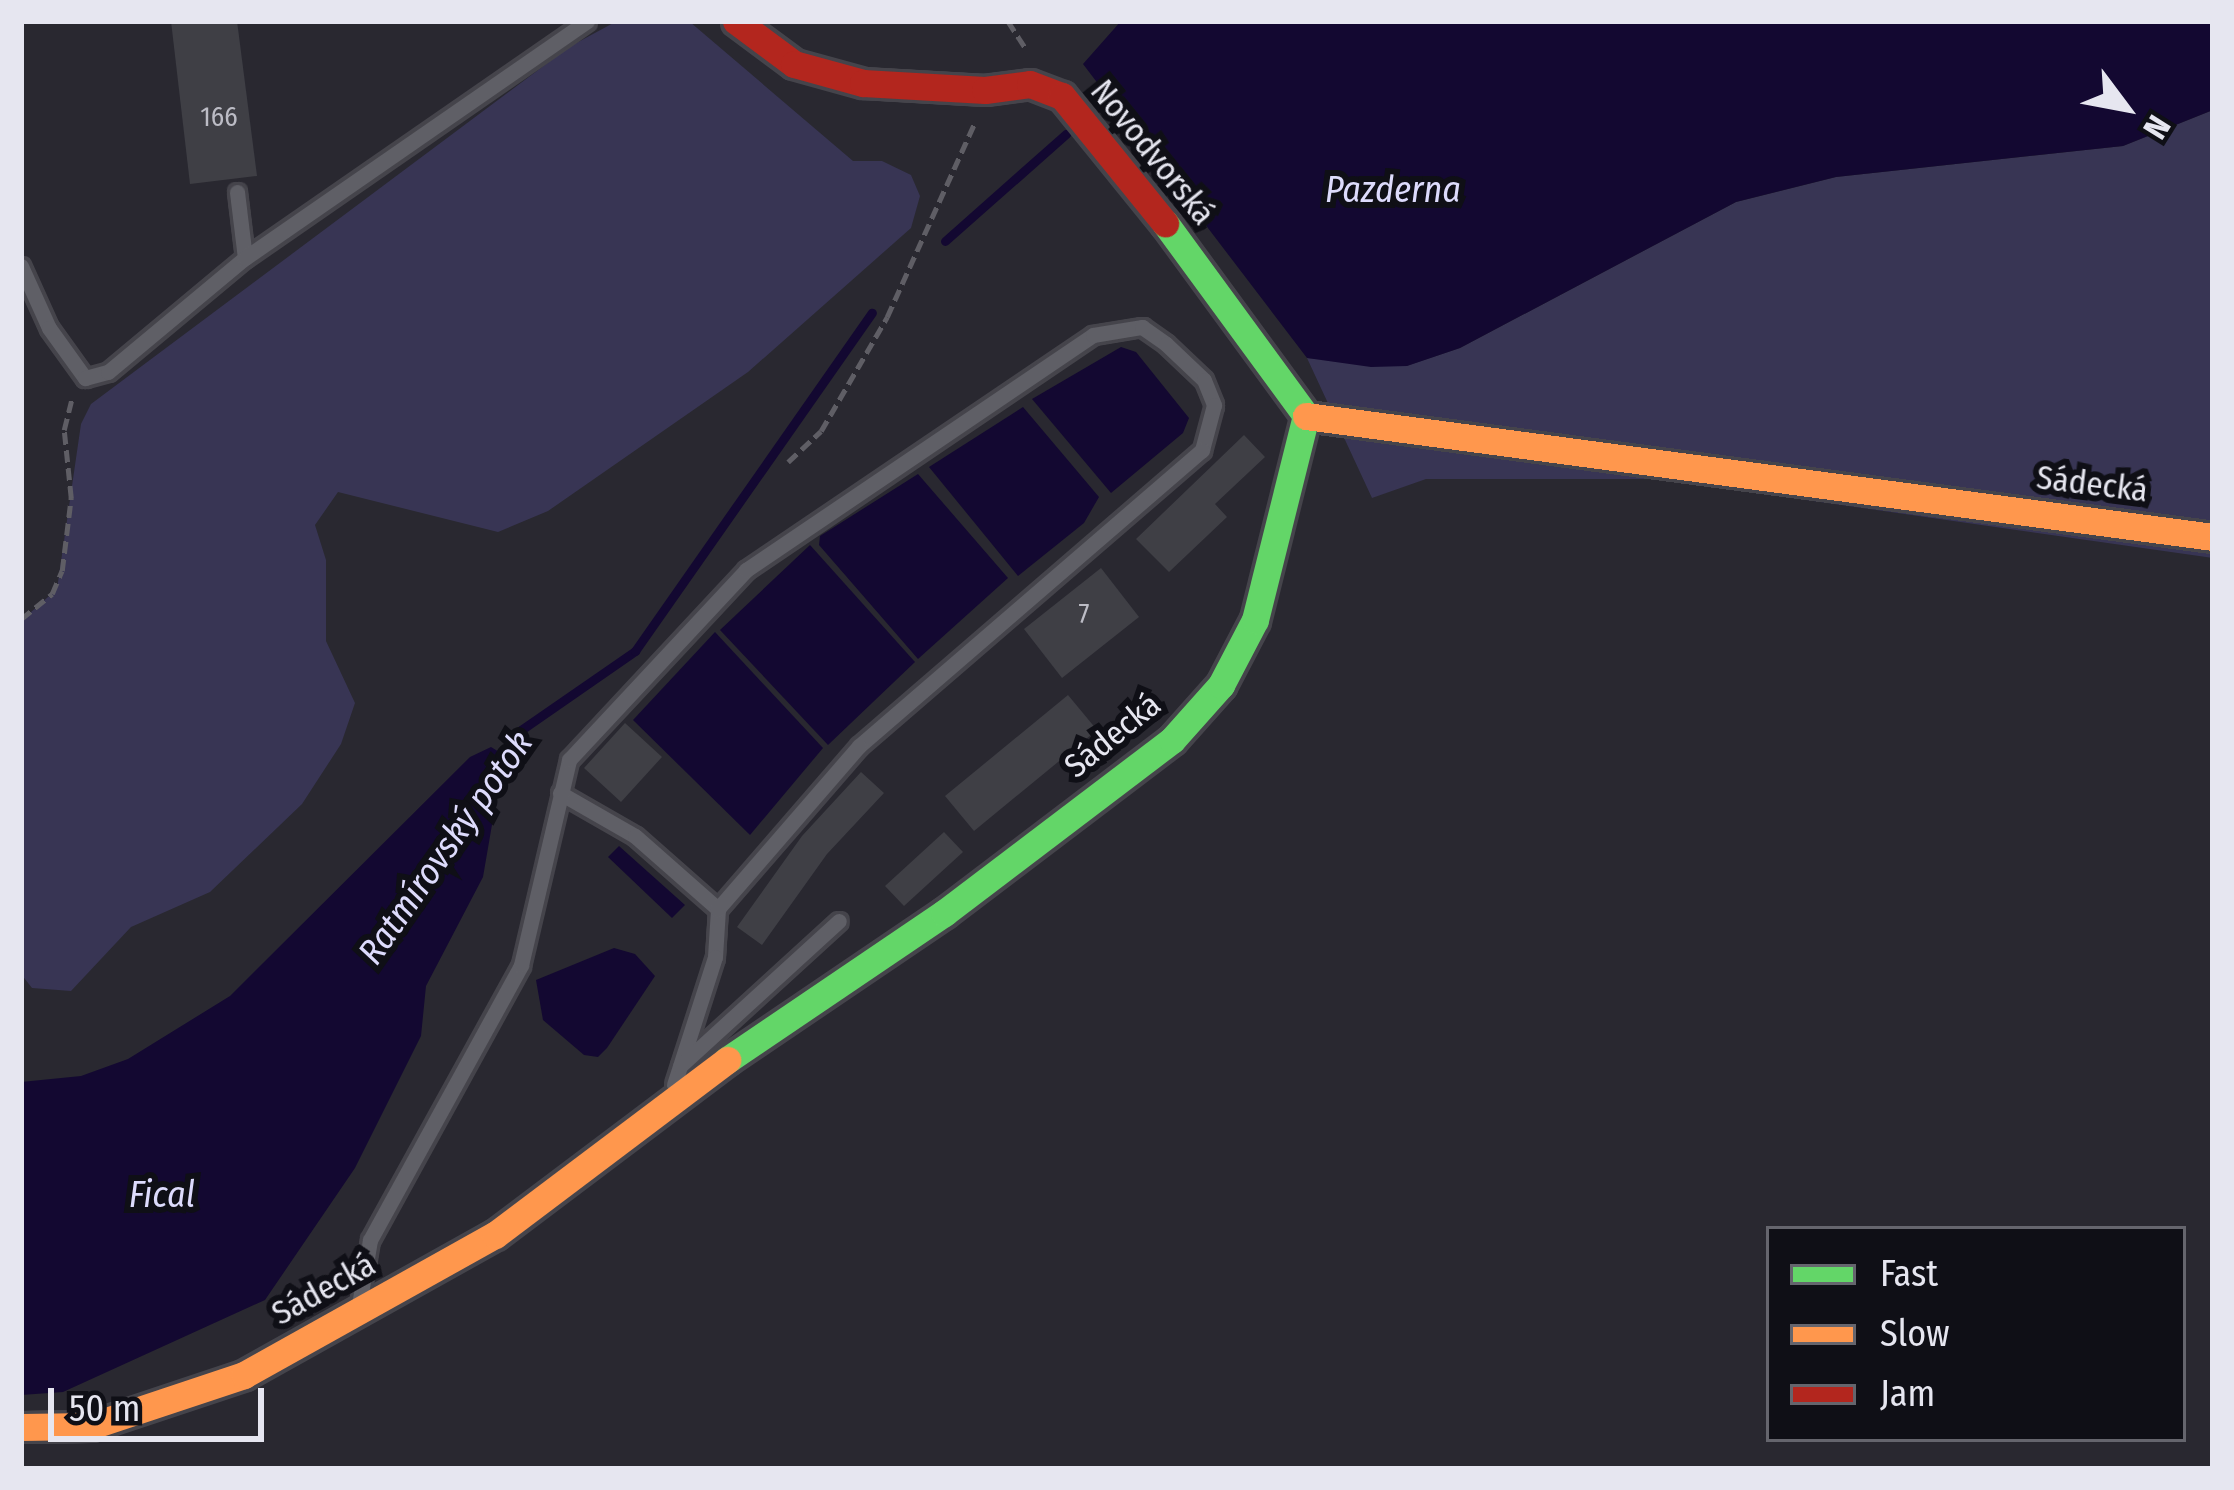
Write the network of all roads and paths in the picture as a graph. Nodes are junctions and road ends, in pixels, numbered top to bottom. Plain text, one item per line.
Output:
1 (586, 21) edge
2 (736, 21) edge
3 (985, 90) junction
4 (237, 192) dead end
5 (245, 258) junction
6 (21, 266) edge
7 (86, 378) junction
8 (1306, 416) junction
9 (788, 462) dead end
10 (2213, 537) edge
11 (21, 619) edge
12 (560, 794) junction
13 (718, 909) junction
14 (839, 922) dead end
15 (680, 1066) junction
16 (668, 1099) junction
17 (358, 1314) junction
18 (21, 1427) edge

1 - 5 lane
2 - 3 street, Novodvorská
3 - 8 street, Novodvorská
3 - 9 path
4 - 5 lane
5 - 7 lane
6 - 7 lane
7 - 11 path
8 - 10 street, Sádecká
8 - 16 street, Sádecká
12 - 13 lane
12 - 13 lane
12 - 17 lane
13 - 15 lane
14 - 15 lane
15 - 16 lane
16 - 17 street, Sádecká
17 - 18 street, Sádecká

